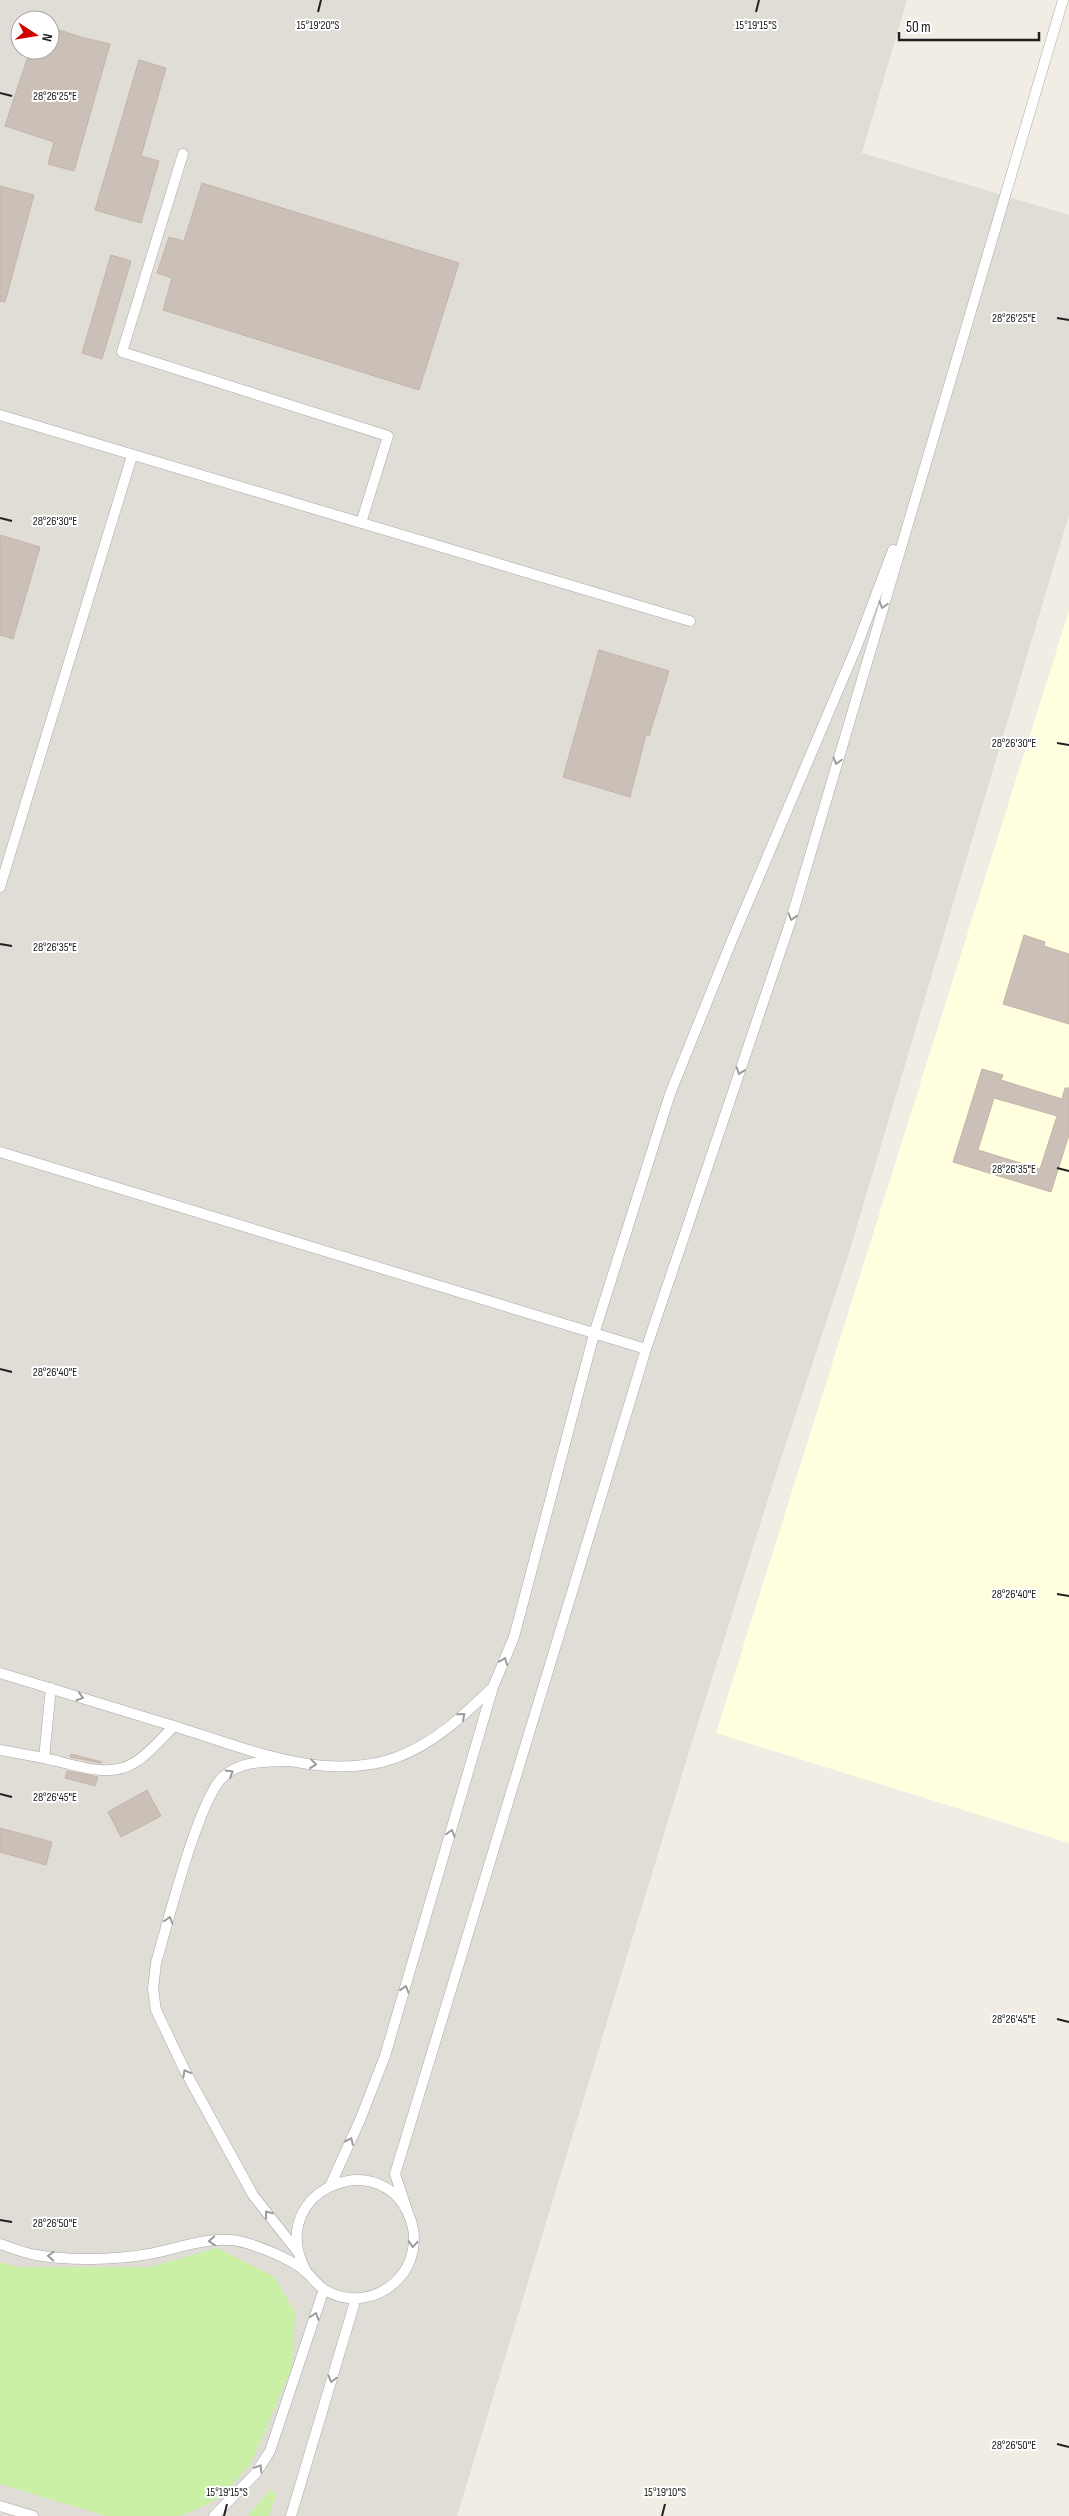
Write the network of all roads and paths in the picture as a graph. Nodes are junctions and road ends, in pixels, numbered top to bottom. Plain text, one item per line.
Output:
1 (1063, 0) edge
2 (183, 154) dead end
3 (0, 415) edge
4 (132, 456) junction
5 (921, 474) junction
6 (361, 523) junction
7 (690, 621) dead end
8 (0, 887) edge
9 (0, 1152) edge
10 (594, 1334) junction
11 (646, 1349) junction
12 (0, 1672) edge
13 (493, 1687) junction
14 (51, 1688) junction
15 (174, 1726) junction
16 (0, 1750) edge
17 (44, 1758) junction
18 (289, 1761) junction
19 (330, 2186) junction
20 (408, 2213) junction
21 (0, 2244) edge
22 (298, 2252) junction
23 (306, 2271) junction
24 (324, 2289) junction
25 (356, 2298) junction
26 (0, 2506) edge
27 (33, 2516) edge
28 (214, 2516) edge
29 (291, 2516) edge

1 - 5 lane
2 - 6 lane
3 - 4 lane
4 - 6 lane
4 - 8 lane
5 - 10 lane
5 -> 11 lane
6 - 7 lane
9 - 10 lane
10 - 11 lane
13 -> 10 lane
11 - 20 lane
12 - 14 lane
18 -> 13 lane
19 -> 13 lane
14 -> 15 lane
14 - 17 lane
15 - 17 lane
15 - 18 lane
16 - 17 lane
22 -> 18 lane
19 - 20 lane
19 - 22 lane
20 -> 25 lane
23 -> 21 lane
22 - 23 lane
23 - 24 lane
24 - 25 lane
28 -> 24 lane
25 -> 29 lane
26 - 27 lane

